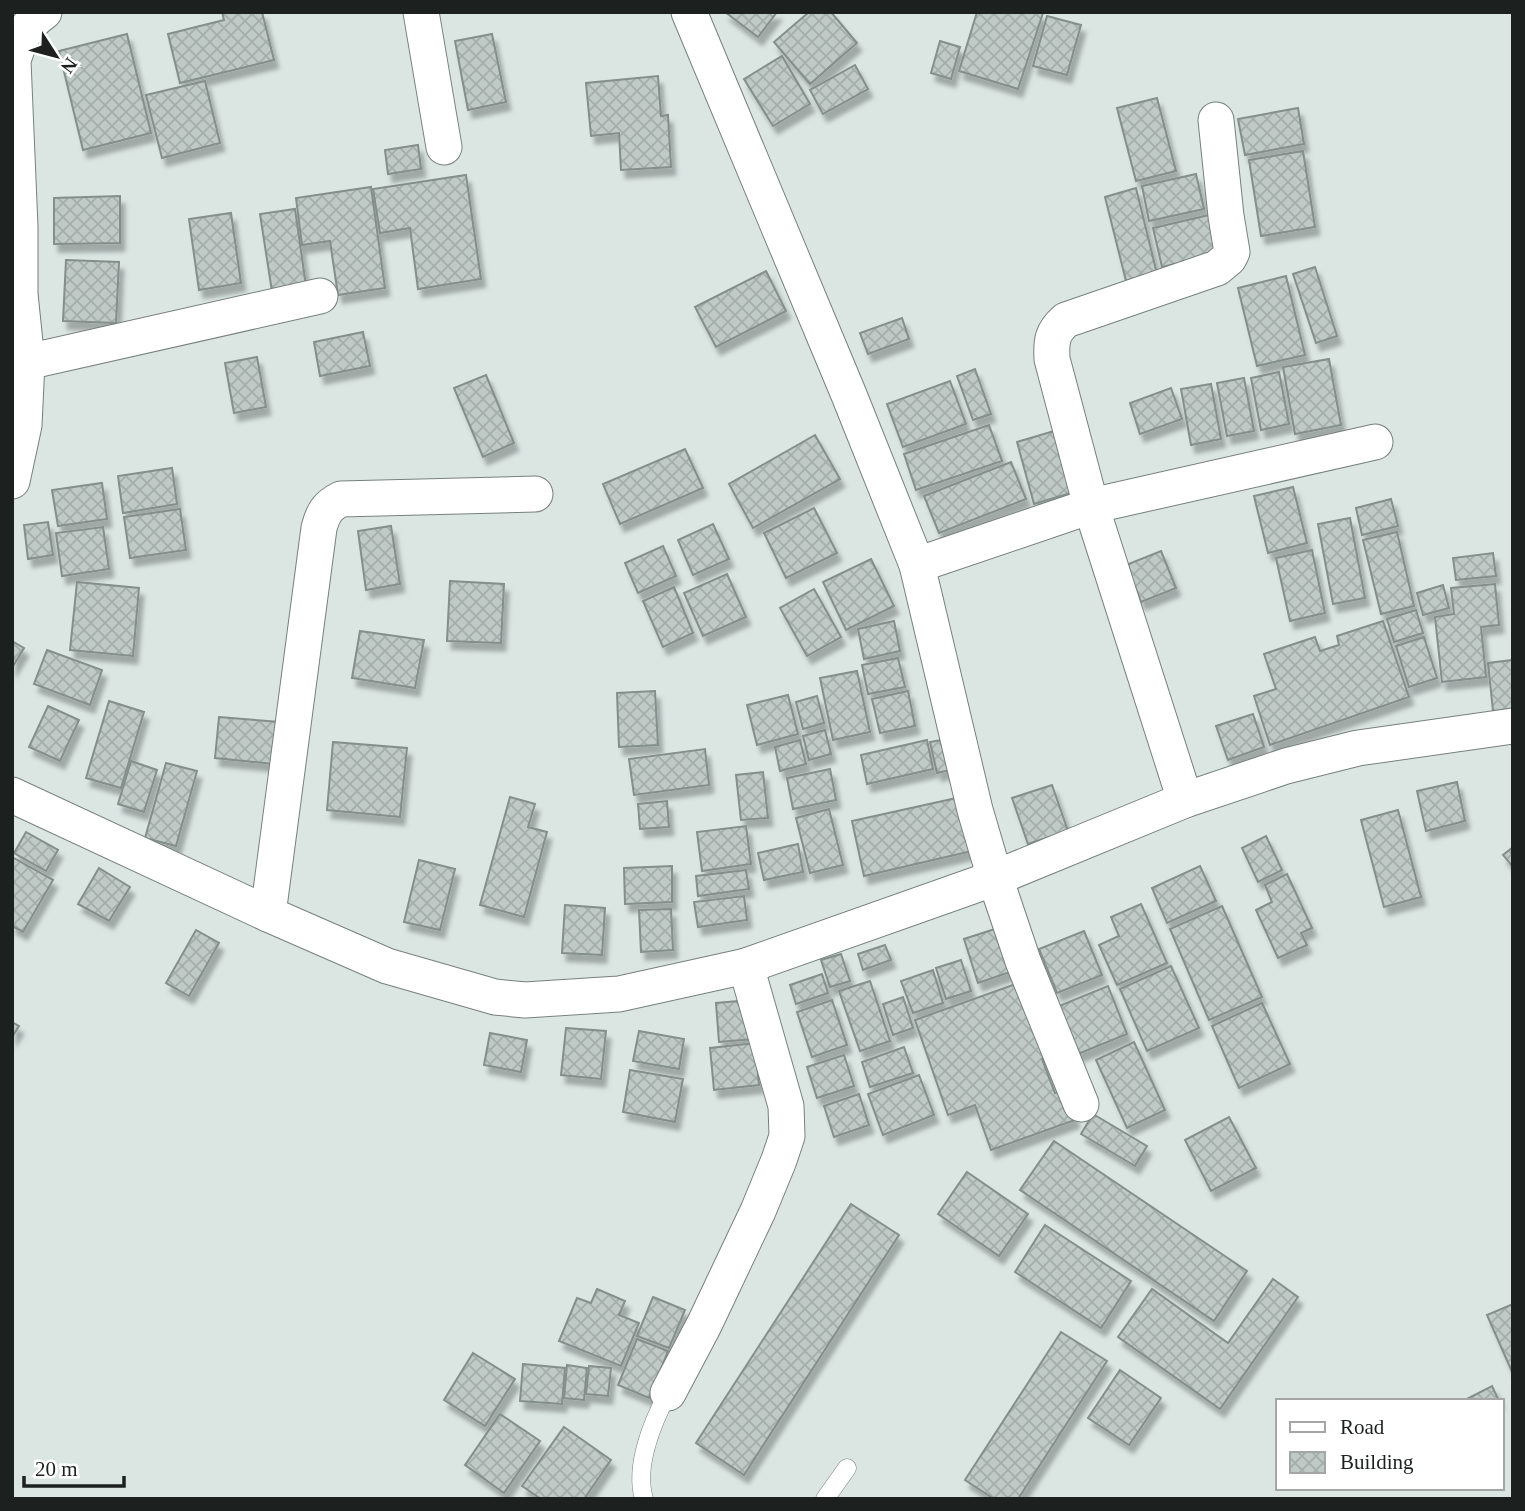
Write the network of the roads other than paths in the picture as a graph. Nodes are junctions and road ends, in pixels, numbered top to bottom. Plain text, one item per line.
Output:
1 (421, 12) edge
2 (689, 12) edge
3 (40, 13) edge
4 (1216, 120) dead end
5 (444, 147) dead end
6 (320, 296) dead end
7 (27, 362) junction
8 (1375, 442) dead end
9 (12, 481) edge
10 (535, 494) dead end
11 (1091, 506) junction
12 (917, 565) junction
13 (1513, 726) edge
14 (12, 795) edge
15 (1185, 800) junction
16 (995, 878) junction
17 (268, 914) junction
18 (746, 966) junction
19 (1081, 1104) dead end
20 (668, 1392) joint
21 (847, 1468) dead end
22 (644, 1499) edge
23 (825, 1499) edge

1 - 5 street
2 - 12 street
3 - 7 street
4 - 11 street
6 - 7 street
7 - 9 street
8 - 11 street
10 - 17 street
11 - 12 street
11 - 15 street
12 - 16 street
13 - 15 street
14 - 17 street
15 - 16 street
16 - 18 street
16 - 19 street
17 - 18 street
18 - 20 street
20 - 22 lane
21 - 23 lane

